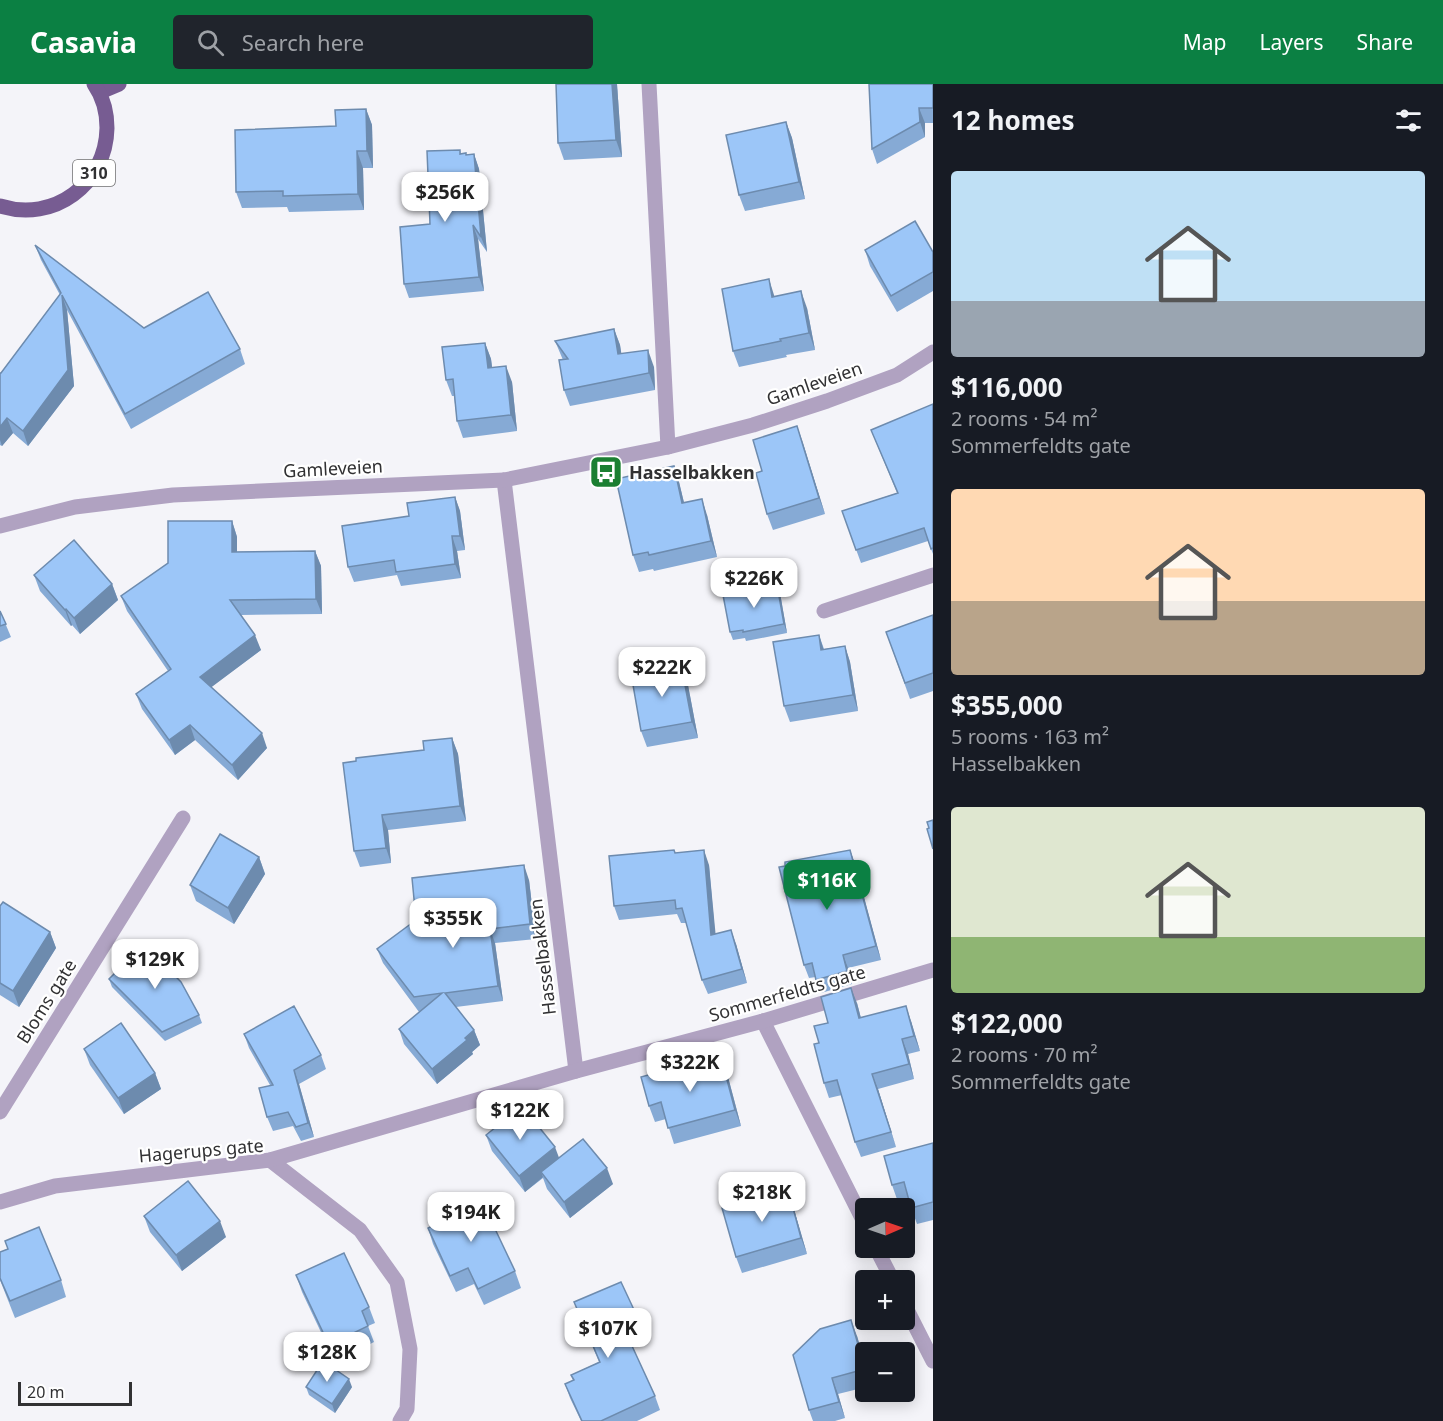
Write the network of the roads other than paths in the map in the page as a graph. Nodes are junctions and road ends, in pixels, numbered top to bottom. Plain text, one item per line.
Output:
1 (119, 84) edge
2 (649, 84) edge
3 (97, 88) edge
4 (0, 206) edge
5 (933, 352) edge
6 (668, 447) junction
7 (504, 480) junction
8 (0, 526) edge
9 (933, 575) edge
10 (824, 611) dead end
11 (183, 818) dead end
12 (933, 970) edge
13 (763, 1021) junction
14 (576, 1071) junction
15 (0, 1112) edge
16 (270, 1160) junction
17 (0, 1202) edge
18 (855, 1204) edge
19 (915, 1326) edge
20 (933, 1361) edge
21 (400, 1421) edge

1 - 3 main road, 310
2 - 6 street
3 - 4 main road, 310
5 - 6 street, Gamleveien
6 - 7 street, Gamleveien
7 - 8 street, Gamleveien
7 - 14 street, Hasselbakken
9 - 10 street
11 - 15 street, Bloms gate
12 - 13 street, Sommerfeldts gate
13 - 14 street, Sommerfeldts gate
13 - 18 street
14 - 16 street, Sommerfeldts gate
16 - 17 street, Hagerups gate
16 - 21 street, Hagerups gate
19 - 20 street

